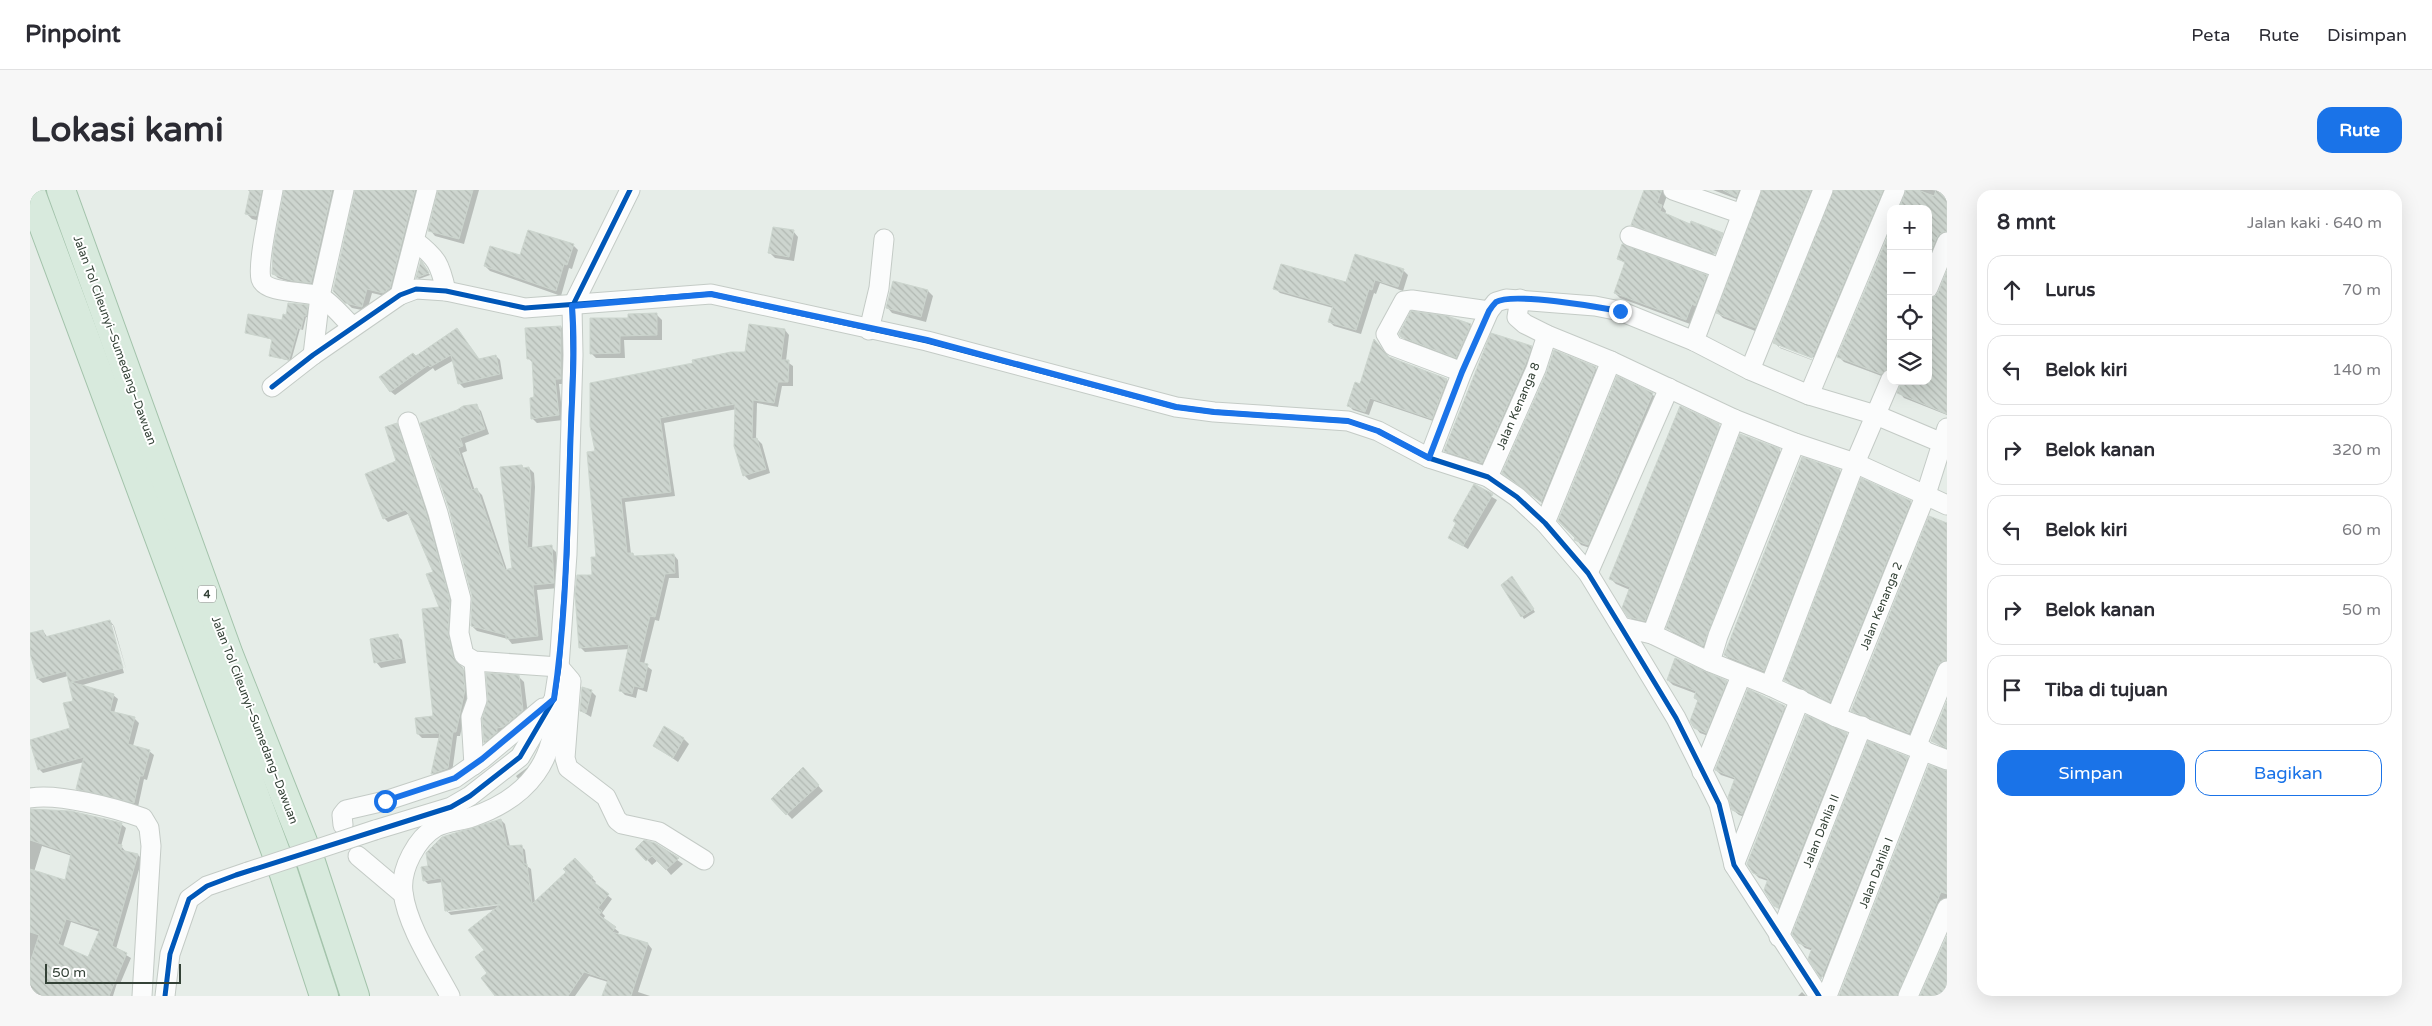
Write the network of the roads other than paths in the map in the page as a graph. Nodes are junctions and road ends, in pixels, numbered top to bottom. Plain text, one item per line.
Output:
1 (30, 190) edge
2 (61, 190) edge
3 (273, 190) edge
4 (344, 190) edge
5 (427, 190) edge
6 (630, 190) edge
7 (1673, 190) edge
8 (1751, 190) edge
9 (1823, 190) edge
10 (1894, 190) edge
11 (1742, 214) junction
12 (1630, 236) dead end
13 (884, 239) dead end
14 (415, 241) junction
15 (1947, 242) edge
16 (1720, 268) junction
17 (1932, 278) edge
18 (446, 291) junction
19 (400, 295) junction
20 (320, 296) junction
21 (1520, 299) junction
22 (572, 306) junction
23 (1489, 311) junction
24 (353, 327) junction
25 (869, 330) junction
26 (1547, 335) junction
27 (1694, 341) junction
28 (313, 355) junction
29 (1611, 361) junction
30 (1750, 370) junction
31 (1462, 372) junction
32 (1888, 385) edge
33 (272, 387) dead end
34 (1669, 388) junction
35 (1809, 395) junction
36 (1876, 415) junction
37 (1734, 419) junction
38 (408, 422) dead end
39 (1945, 439) edge
40 (1795, 443) junction
41 (1429, 458) junction
42 (1855, 463) junction
43 (1488, 477) junction
44 (1926, 494) junction
45 (1947, 505) edge
46 (1545, 522) junction
47 (1588, 574) junction
48 (1621, 627) junction
49 (1652, 634) junction
50 (474, 661) junction
51 (1710, 662) junction
52 (559, 667) junction
53 (1947, 670) edge
54 (1741, 676) junction
55 (1770, 686) junction
56 (554, 699) junction
57 (1800, 699) junction
58 (1836, 717) junction
59 (1862, 726) junction
60 (1920, 748) junction
61 (1947, 760) edge
62 (474, 765) junction
63 (1702, 772) junction
64 (30, 798) edge
65 (342, 825) dead end
66 (358, 856) dead end
67 (704, 860) dead end
68 (1734, 865) junction
69 (403, 894) junction
70 (1947, 908) edge
71 (1779, 936) junction
72 (143, 994) edge
73 (166, 994) edge
74 (324, 996) edge
75 (355, 996) edge
76 (450, 996) edge
77 (1819, 996) edge
78 (1827, 996) edge
79 (1908, 996) edge

1 - 74 highway, Jalan Tol Cileunyi–Sumedang–Dawuan / 4
2 - 75 highway, Jalan Tol Cileunyi–Sumedang–Dawuan / 4
3 - 20 street
4 - 20 street
5 - 14 street
6 - 22 street
7 - 11 street
8 - 11 street
9 - 30 street
10 - 35 street
11 - 16 street
12 - 16 street
13 - 25 street
14 - 18 street
14 - 19 street
15 - 17 street
16 - 27 street
18 - 19 street
18 - 22 street
19 - 24 street
20 - 24 street
20 - 28 street
21 - 23 street
21 - 26 street
21 - 27 street
22 - 25 street
22 - 52 street
23 - 31 street
23 - 31 street
24 - 28 street
25 - 41 street
26 - 29 street
26 - 43 street, Jalan Kenanga 8
27 - 30 street
28 - 33 street
29 - 34 street
29 - 46 street
30 - 35 street
31 - 41 street
32 - 36 street
34 - 37 street
34 - 47 street
35 - 36 street
36 - 39 street
36 - 42 street
37 - 40 street
37 - 49 street
38 - 50 street
39 - 44 street, Jalan Kenanga 2
40 - 42 street
40 - 51 street
41 - 43 street
42 - 44 street
42 - 55 street
43 - 46 street
44 - 45 street
44 - 58 street, Jalan Kenanga 2
46 - 47 street
47 - 48 street
48 - 49 street
48 - 63 street
49 - 51 street
50 - 52 street
50 - 62 street
51 - 54 street
52 - 56 street
52 - 67 street
53 - 60 street, Jalan Dahlia I
54 - 55 street
54 - 63 street
55 - 57 street
56 - 62 street
56 - 69 street
56 - 73 street, bridge
57 - 58 street
57 - 68 street
58 - 59 street
59 - 60 street
59 - 71 street, Jalan Dahlia II
60 - 61 street
60 - 78 street, Jalan Dahlia I
62 - 65 street
63 - 68 street
64 - 72 street
66 - 69 street
68 - 71 street
69 - 76 street
70 - 79 street
71 - 77 street
72 - 73 street

